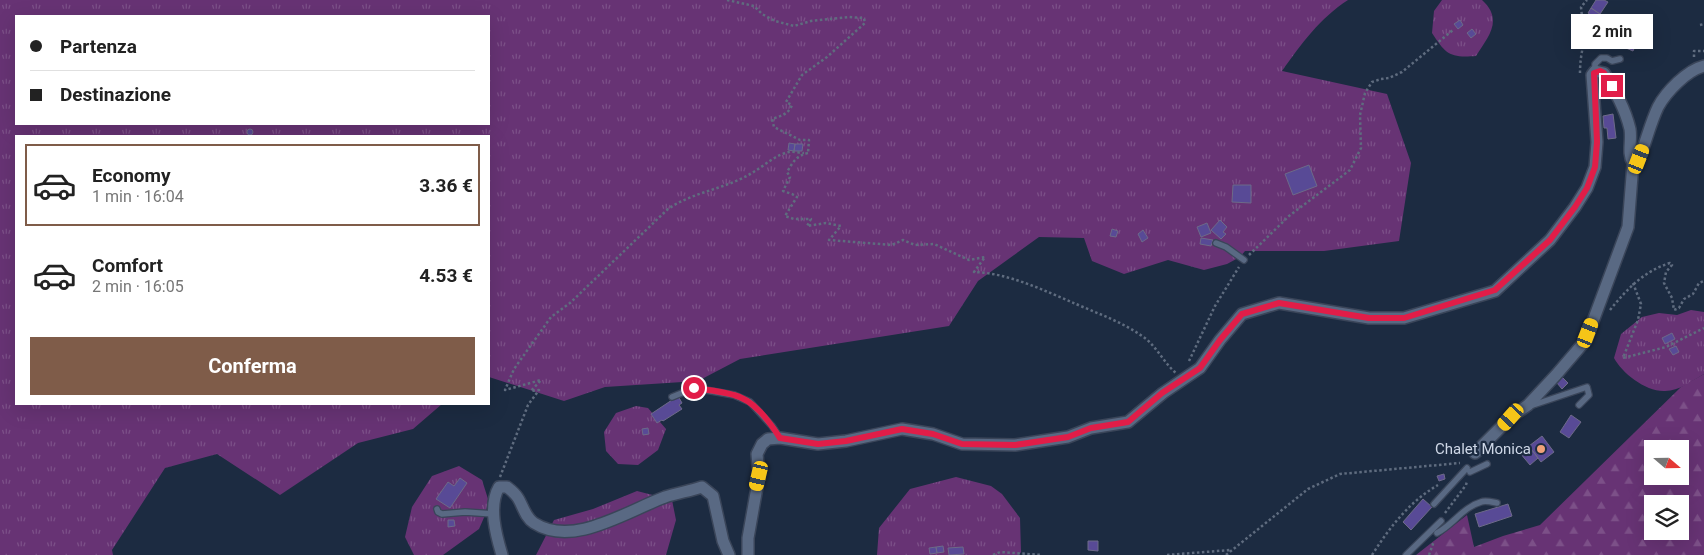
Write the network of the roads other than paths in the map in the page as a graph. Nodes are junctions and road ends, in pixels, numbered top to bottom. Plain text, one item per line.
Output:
1 (1620, 59) dead end
2 (1704, 66) edge
3 (1595, 71) junction
4 (1633, 163) junction
5 (1216, 243) dead end
6 (1244, 260) road end
7 (672, 397) dead end
8 (1579, 405) dead end
9 (1525, 407) junction
10 (780, 438) junction
11 (1475, 453) dead end
12 (1487, 464) dead end
13 (1497, 502) dead end
14 (1434, 504) dead end
15 (437, 508) dead end
16 (494, 514) junction
17 (1441, 521) road end
18 (1437, 533) road end
19 (502, 555) edge
20 (729, 555) edge
21 (748, 555) edge
22 (1406, 555) edge

1 - 3 lane
2 - 4 street
3 - 4 street
3 - 10 street
4 - 9 street
5 - 6 lane
7 - 10 lane
8 - 9 lane
9 - 11 street
10 - 21 street
12 - 14 lane
13 - 18 lane
15 - 16 lane
16 - 19 street
16 - 20 street
17 - 22 lane

